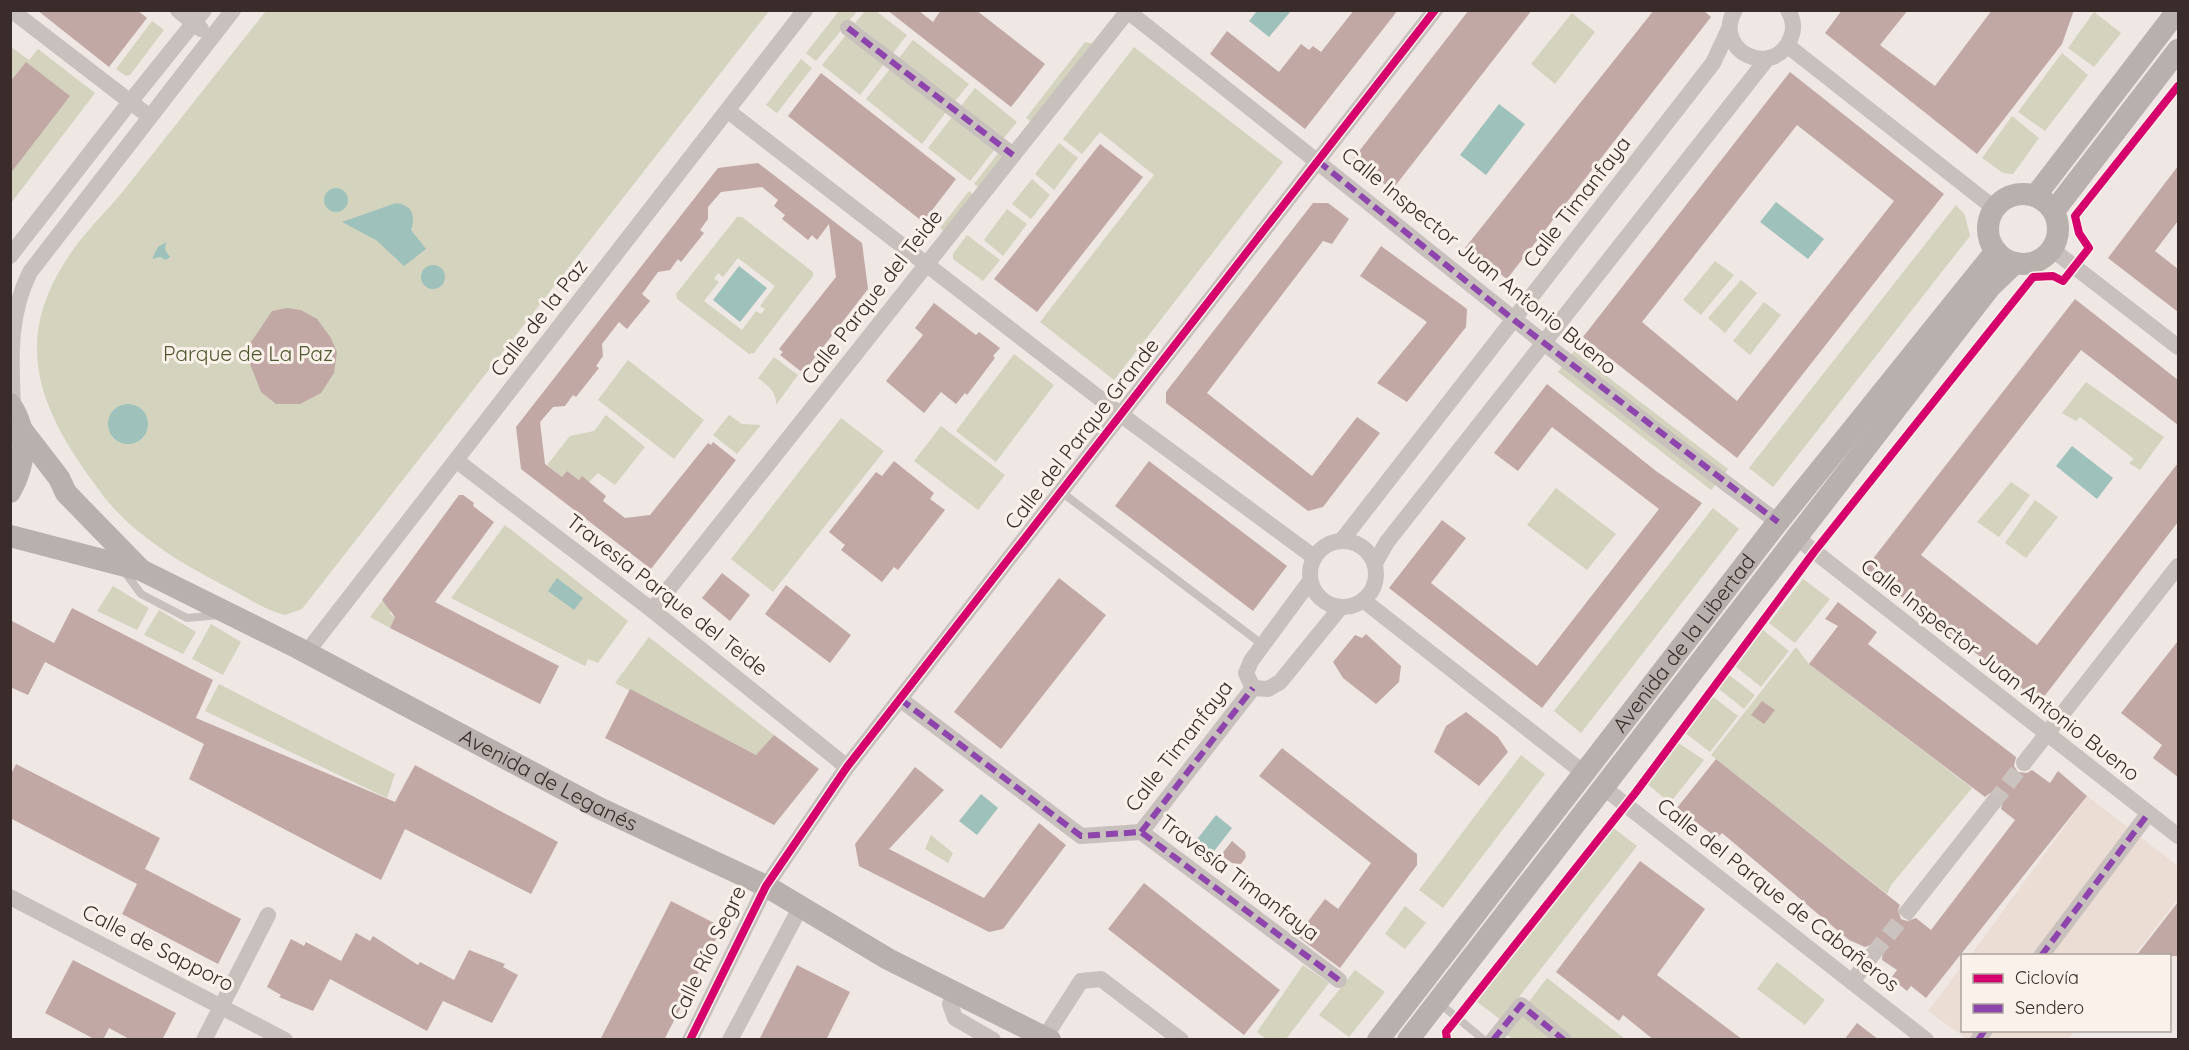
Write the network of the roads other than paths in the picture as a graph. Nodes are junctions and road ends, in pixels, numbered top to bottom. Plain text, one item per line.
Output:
1 (10, 10) edge
2 (178, 10) edge
3 (233, 10) edge
4 (805, 10) edge
5 (1435, 10) edge
6 (1735, 10) edge
7 (1788, 10) edge
8 (1805, 10) edge
9 (2178, 10) edge
10 (1126, 11) edge
11 (199, 17) edge
12 (848, 28) dead end
13 (1729, 29) junction
14 (212, 38) junction
15 (1791, 39) junction
16 (2178, 50) edge
17 (1767, 59) junction
18 (130, 102) junction
19 (728, 111) junction
20 (150, 117) junction
21 (1013, 155) junction
22 (1318, 160) junction
23 (2036, 195) junction
24 (1994, 208) junction
25 (2054, 211) junction
26 (12, 249) edge
27 (2052, 249) junction
28 (1996, 251) junction
29 (2015, 263) junction
30 (926, 264) junction
31 (1514, 320) junction
32 (1543, 343) junction
33 (2178, 348) edge
34 (11, 405) edge
35 (1120, 414) junction
36 (22, 430) junction
37 (457, 461) junction
38 (1060, 491) junction
39 (10, 492) edge
40 (1778, 522) junction
41 (10, 536) edge
42 (1796, 537) junction
43 (1342, 540) junction
44 (1314, 557) junction
45 (1375, 563) junction
46 (118, 564) junction
47 (2178, 566) edge
48 (141, 570) junction
49 (1310, 581) junction
50 (1363, 600) junction
51 (1341, 607) junction
52 (652, 610) junction
53 (230, 614) junction
54 (1263, 645) junction
55 (307, 652) junction
56 (1253, 688) junction
57 (900, 699) junction
58 (2047, 733) junction
59 (2024, 763) tunnel mouth
60 (847, 767) junction
61 (1584, 773) junction
62 (1603, 787) junction
63 (1993, 803) tunnel mouth
64 (2148, 814) junction
65 (1141, 832) junction
66 (2178, 836) edge
67 (766, 886) junction
68 (10, 897) edge
69 (800, 908) junction
70 (270, 911) dead end
71 (1908, 911) tunnel mouth
72 (1873, 954) tunnel mouth
73 (2043, 954) edge
74 (1339, 980) dead end
75 (1852, 982) junction
76 (955, 993) junction
77 (1438, 1002) junction
78 (222, 1005) junction
79 (1048, 1038) edge
80 (204, 1040) edge
81 (285, 1040) edge
82 (690, 1040) edge
83 (730, 1040) edge
84 (993, 1040) edge
85 (1181, 1040) edge
86 (1378, 1040) edge
87 (1408, 1040) edge
88 (1484, 1040) edge
89 (1493, 1040) edge
90 (1564, 1040) edge
91 (1926, 1040) edge

1 - 18 street
2 - 11 street
3 - 14 street
4 - 19 street, Calle de la Paz
5 - 22 street, Calle del Parque Grande
6 - 13 street, Calle Timanfaya
7 - 15 street
8 - 15 street
9 - 23 street
10 - 21 street, Calle Parque del Teide
10 - 22 street, Calle Inspector Juan Antonio Bueno
11 - 14 street
11 - 18 street
12 - 21 street
13 - 17 street
13 - 31 street, Calle Timanfaya
14 - 20 street
15 - 17 street
15 - 24 street
16 - 25 street
17 - 32 street
18 - 20 street
18 - 26 street
19 - 30 street
19 - 37 street, Calle de la Paz
20 - 34 street
21 - 30 street, Calle Parque del Teide
22 - 31 street, Calle Inspector Juan Antonio Bueno
22 - 35 street, Calle del Parque Grande
23 - 24 street
23 - 25 street
24 - 28 street
25 - 27 street
27 - 29 street
27 - 33 street
28 - 29 street
28 - 40 street, Avenida de la Libertad
29 - 42 street, Avenida de la Libertad
30 - 35 street
30 - 52 street, Calle Parque del Teide
31 - 32 street, Calle Inspector Juan Antonio Bueno
31 - 43 street, Calle Timanfaya
32 - 40 street, Calle Inspector Juan Antonio Bueno
32 - 45 street
34 - 36 street
35 - 38 street, Calle del Parque Grande
35 - 44 street
36 - 39 street
36 - 48 street, Avenida de Leganés
37 - 52 street, Travesía Parque del Teide
37 - 55 street, Calle de la Paz
38 - 54 lane
38 - 57 street, Calle del Parque Grande
40 - 61 street, Avenida de la Libertad
41 - 46 street, Avenida de Leganés
42 - 58 street, Calle Inspector Juan Antonio Bueno
42 - 62 street, Avenida de la Libertad
43 - 44 street
43 - 45 street
44 - 49 street
45 - 50 street
46 - 48 street, Avenida de Leganés
46 - 53 lane
47 - 58 street
48 - 53 street, Avenida de Leganés
49 - 51 street
49 - 54 street, Calle Timanfaya
50 - 51 street
50 - 61 street
51 - 56 street, Calle Timanfaya
52 - 60 street, Travesía Parque del Teide
53 - 55 street, Avenida de Leganés
54 - 56 street, Calle Timanfaya
55 - 67 street, Avenida de Leganés
56 - 65 street, Calle Timanfaya
57 - 60 street, Calle del Parque Grande
57 - 65 street, Travesía Timanfaya
58 - 59 street
58 - 64 street, Calle Inspector Juan Antonio Bueno
60 - 67 street, Calle del Parque Grande
61 - 86 street, Avenida de la Libertad
62 - 75 street, Calle del Parque de Cabañeros
62 - 77 street, Avenida de la Libertad
63 - 71 street
64 - 66 street, Calle Inspector Juan Antonio Bueno
64 - 73 street
65 - 74 street, Travesía Timanfaya
67 - 69 street, Avenida de Leganés
67 - 82 street, Calle Río Segre
68 - 78 street, Calle de Sapporo
69 - 76 street, Avenida de Leganés
69 - 83 street
70 - 78 street
72 - 75 street
75 - 91 street, Calle del Parque de Cabañeros
76 - 79 street, Avenida de Leganés
76 - 84 street
77 - 87 street, Avenida de la Libertad
77 - 88 lane
78 - 80 street
78 - 81 street, Calle de Sapporo
79 - 85 street
89 - 90 street

